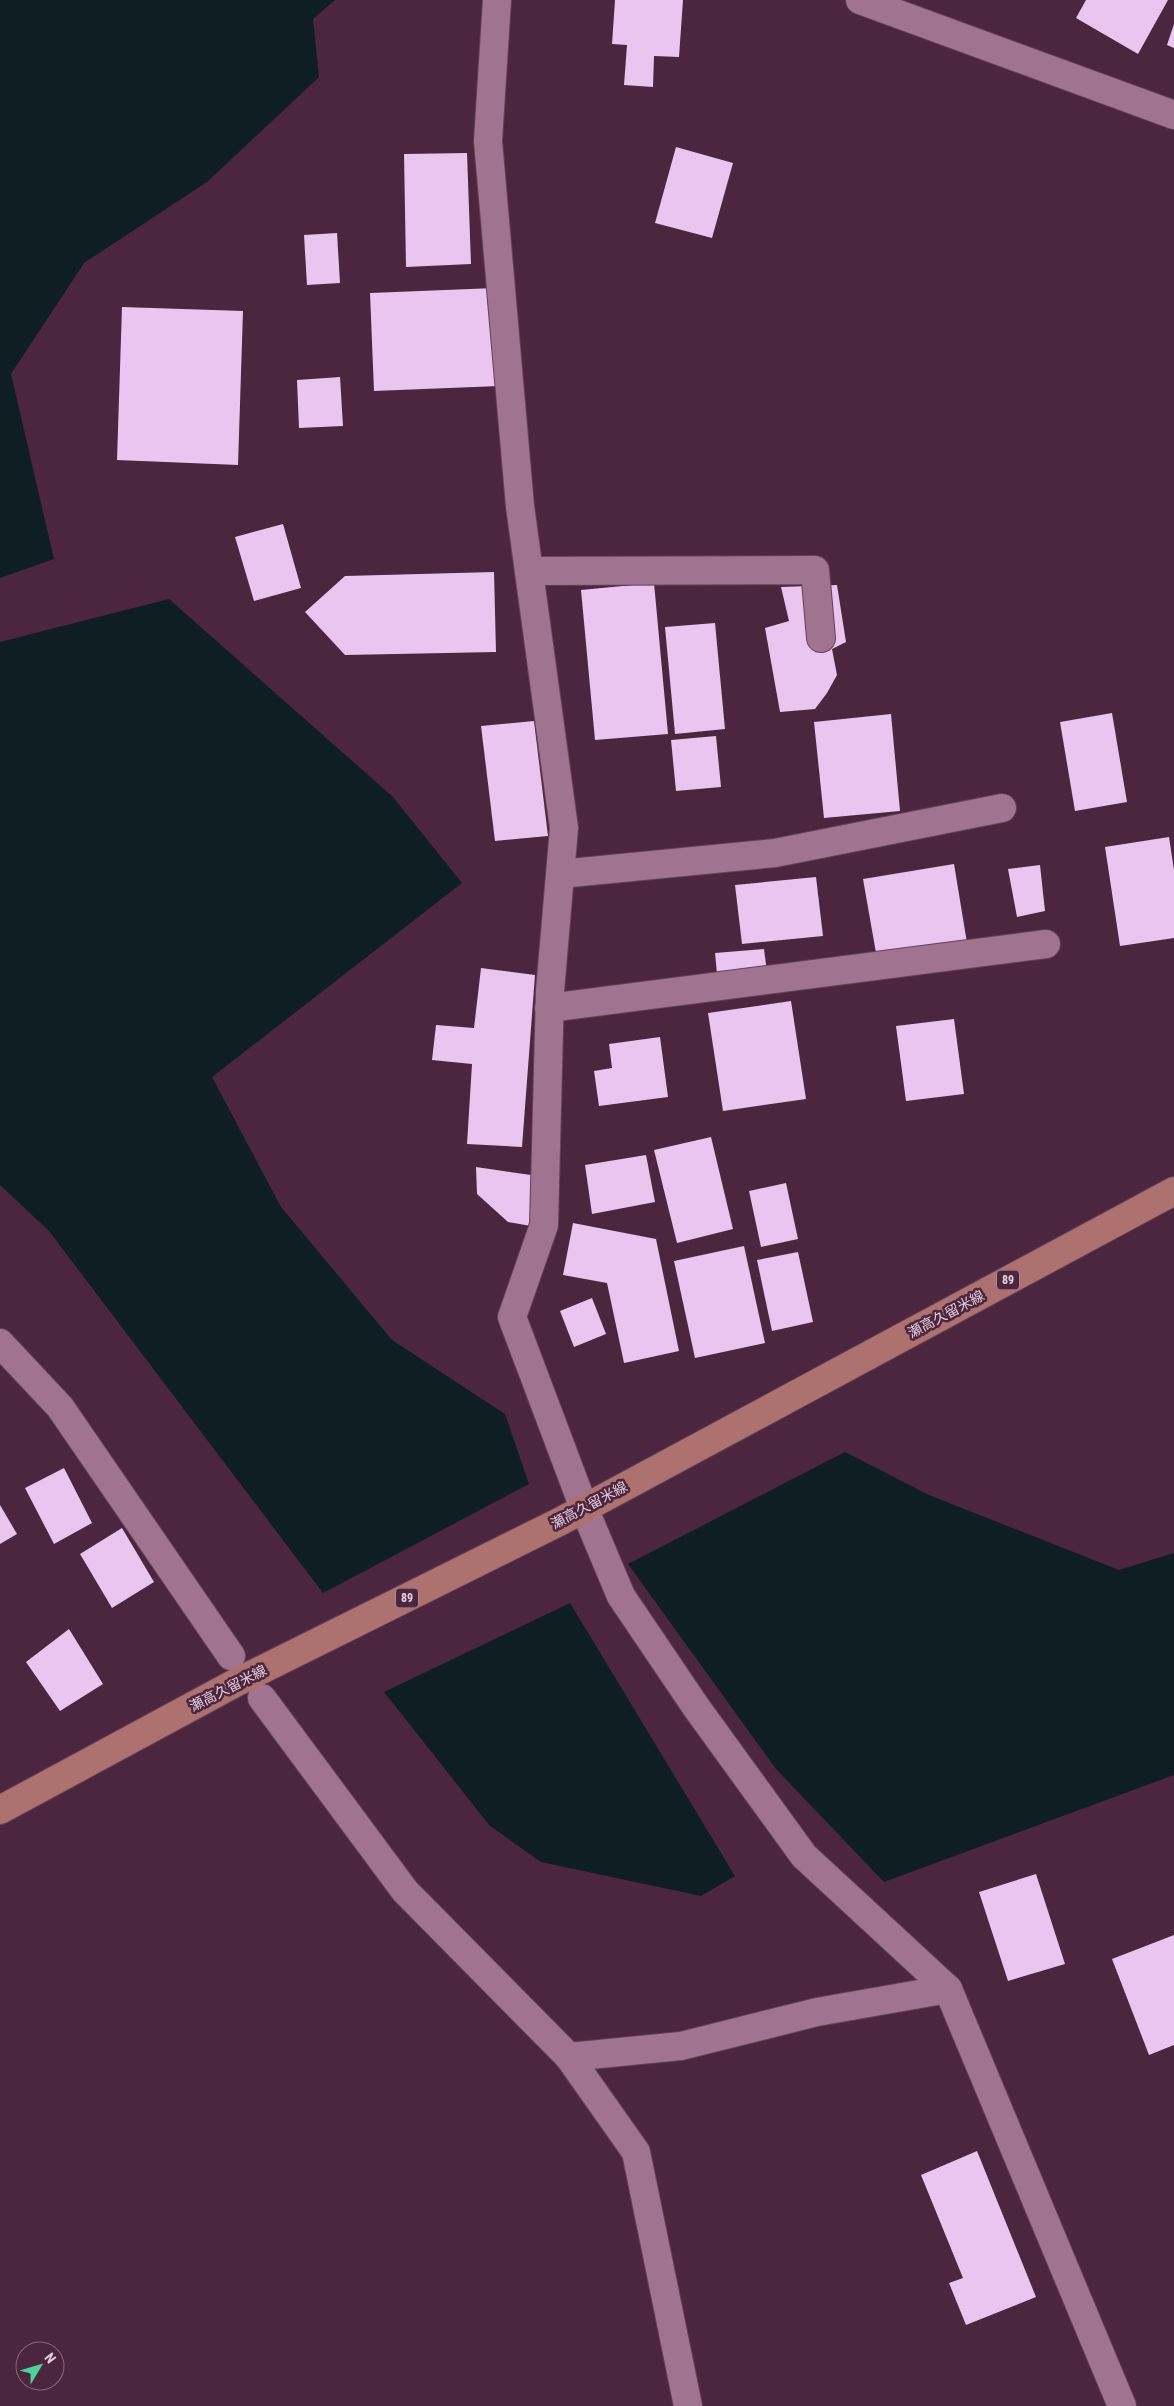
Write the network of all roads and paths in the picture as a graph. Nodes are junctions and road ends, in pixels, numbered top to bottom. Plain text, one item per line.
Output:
1 (497, 0) edge
2 (860, 0) edge
3 (1174, 115) edge
4 (529, 571) junction
5 (821, 638) dead end
6 (1002, 808) dead end
7 (560, 874) junction
8 (1046, 944) dead end
9 (549, 1008) junction
10 (1174, 1191) edge
11 (0, 1343) edge
12 (584, 1508) junction
13 (231, 1656) dead end
14 (259, 1686) junction
15 (0, 1810) edge
16 (948, 1989) junction
17 (569, 2057) junction
18 (688, 2406) edge
19 (1122, 2406) edge

1 - 4 street
2 - 3 street
4 - 5 street
4 - 7 street
6 - 7 street
7 - 9 street
8 - 9 street
9 - 12 street
10 - 12 main road, 瀬高久留米線 / 89
11 - 13 street
12 - 14 main road, 瀬高久留米線 / 89
12 - 16 street
14 - 15 main road, 瀬高久留米線 / 89
14 - 17 street
16 - 17 street
16 - 19 street
17 - 18 street

